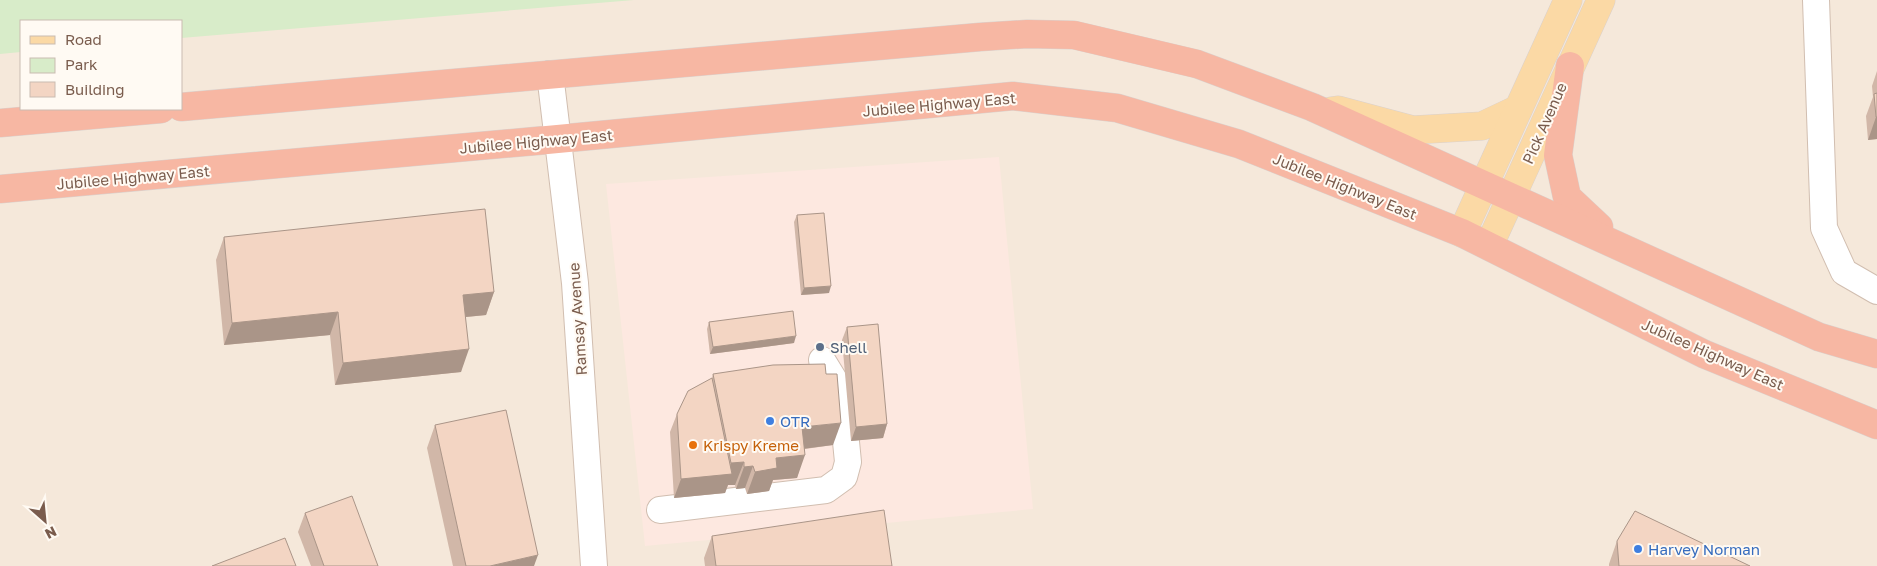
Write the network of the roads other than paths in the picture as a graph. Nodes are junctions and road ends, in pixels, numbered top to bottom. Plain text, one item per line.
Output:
1 (1568, 0) edge
2 (1601, 0) edge
3 (1816, 0) edge
4 (1570, 66) junction
5 (550, 74) junction
6 (182, 107) edge
7 (1518, 109) junction
8 (150, 110) edge
9 (1325, 114) junction
10 (0, 123) edge
11 (560, 139) junction
12 (1483, 184) junction
13 (0, 189) edge
14 (1512, 196) junction
15 (1462, 233) junction
16 (1489, 246) junction
17 (1629, 250) junction
18 (1877, 290) edge
19 (1877, 354) edge
20 (822, 360) dead end
21 (1877, 425) edge
22 (660, 510) dead end
23 (594, 566) edge

1 - 7 main road, Pick Avenue
2 - 4 main road, Pick Avenue
3 - 18 street
4 - 14 main road, Pick Avenue
4 - 17 highway
5 - 6 highway
5 - 9 highway
5 - 11 street, Ramsay Avenue
7 - 9 main road
7 - 12 main road, Pick Avenue
8 - 10 highway
9 - 12 highway
11 - 13 highway, Jubilee Highway East
11 - 15 highway, Jubilee Highway East
11 - 23 street, Ramsay Avenue
12 - 14 highway
12 - 15 main road, Pick Avenue
14 - 16 main road, Pick Avenue
14 - 17 highway
15 - 16 highway, Jubilee Highway East
16 - 21 highway, Jubilee Highway East
17 - 19 highway
20 - 22 street

